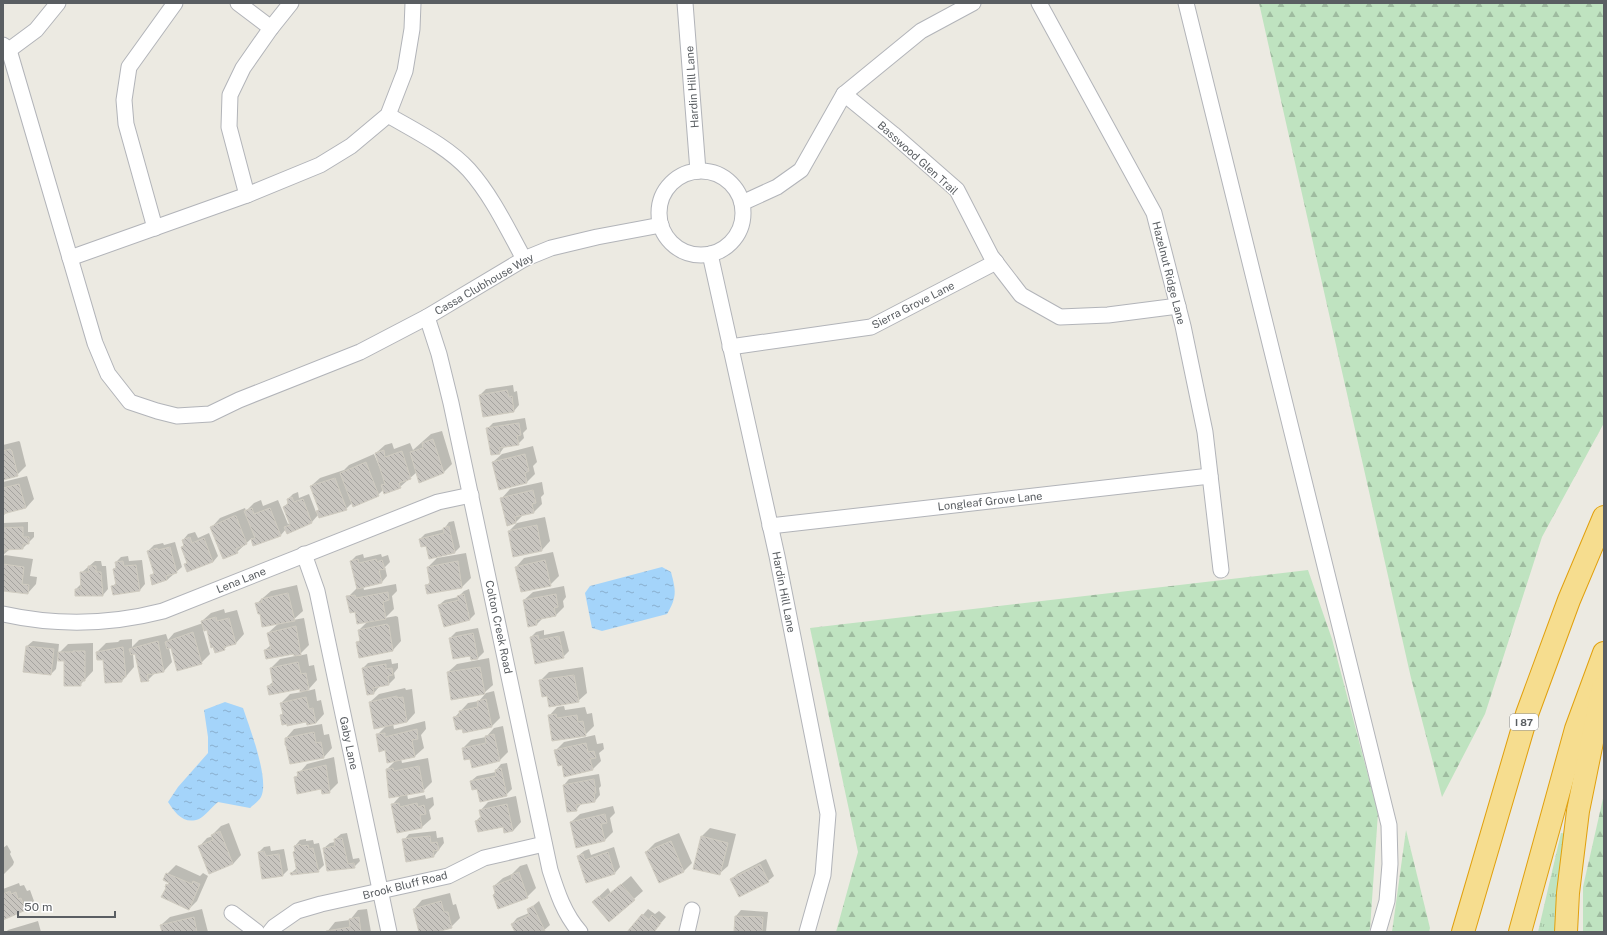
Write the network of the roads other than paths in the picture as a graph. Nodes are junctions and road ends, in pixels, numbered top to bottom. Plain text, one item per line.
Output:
1 (58, 3) edge
2 (175, 3) edge
3 (238, 3) edge
4 (291, 3) edge
5 (413, 3) edge
6 (685, 3) edge
7 (973, 3) edge
8 (1038, 3) edge
9 (1186, 3) edge
10 (271, 28) junction
11 (6, 48) edge
12 (844, 94) junction
13 (388, 115) junction
14 (698, 171) junction
15 (247, 195) junction
16 (742, 204) junction
17 (661, 225) junction
18 (155, 228) junction
19 (710, 254) junction
20 (70, 258) junction
21 (524, 259) junction
22 (996, 262) junction
23 (1178, 306) junction
24 (427, 317) junction
25 (730, 347) junction
26 (1210, 476) junction
27 (471, 495) junction
28 (1604, 517) edge
29 (770, 526) junction
30 (304, 554) junction
31 (1221, 570) dead end
32 (3, 614) edge
33 (1604, 653) edge
34 (1604, 681) edge
35 (544, 844) junction
36 (380, 891) junction
37 (692, 910) dead end
38 (232, 913) dead end
39 (257, 932) edge
40 (270, 932) edge
41 (390, 932) edge
42 (580, 932) edge
43 (687, 932) edge
44 (807, 932) edge
45 (1378, 932) edge
46 (1462, 932) edge
47 (1520, 932) edge
48 (1566, 932) edge

1 - 11 street
2 - 18 street
3 - 10 street
4 - 10 street
5 - 13 street
6 - 14 street, Hardin Hill Lane
7 - 12 street
8 - 23 street, Hazelnut Ridge Lane
9 - 45 street
10 - 15 street
11 - 20 street, Cassa Clubhouse Way
12 - 16 street
12 - 22 street, Basswood Glen Trail
13 - 15 street
13 - 21 street
14 - 16 street
14 - 17 street
15 - 18 street
16 - 19 street
17 - 19 street
17 - 21 street, Cassa Clubhouse Way
18 - 20 street
19 - 25 street, Hardin Hill Lane
20 - 24 street, Cassa Clubhouse Way
21 - 24 street, Cassa Clubhouse Way
22 - 23 street, Basswood Glen Trail
22 - 25 street, Sierra Grove Lane
23 - 26 street, Hazelnut Ridge Lane
24 - 27 street, Colton Creek Road
25 - 29 street, Hardin Hill Lane
26 - 29 street, Longleaf Grove Lane
26 - 31 street, Hazelnut Ridge Lane
27 - 30 street, Lena Lane
27 - 35 street, Colton Creek Road
28 - 46 highway, I 87
29 - 44 street, Hardin Hill Lane
30 - 32 street, Lena Lane
30 - 36 street, Gaby Lane
33 - 47 highway
34 - 48 highway
35 - 36 street, Brook Bluff Road
35 - 42 street, Colton Creek Road
36 - 40 street, Brook Bluff Road
36 - 41 street, Gaby Lane
37 - 43 street
38 - 39 street

